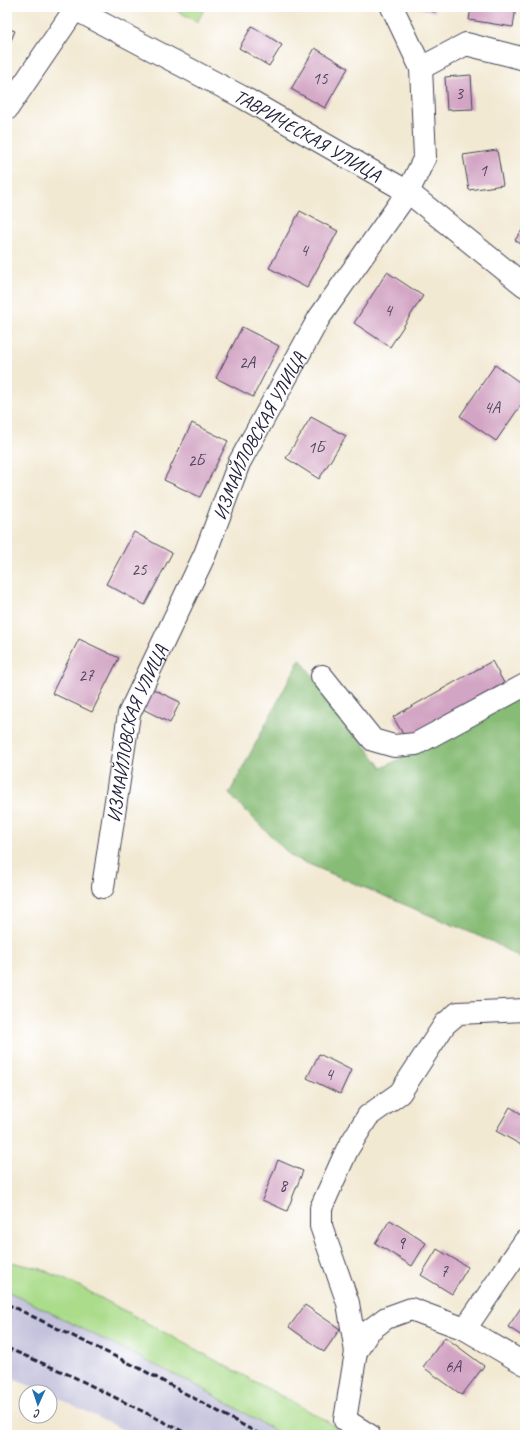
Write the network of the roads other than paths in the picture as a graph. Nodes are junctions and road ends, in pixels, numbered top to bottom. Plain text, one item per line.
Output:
1 (392, 7) edge
2 (73, 8) edge
3 (525, 59) edge
4 (421, 68) junction
5 (7, 109) edge
6 (408, 192) junction
7 (525, 286) edge
8 (322, 676) dead end
9 (525, 685) edge
10 (103, 887) dead end
11 (525, 1010) edge
12 (525, 1241) edge
13 (465, 1329) junction
14 (356, 1352) junction
15 (525, 1364) edge
16 (369, 1435) edge

1 - 4 street, ИЗМАЙЛОВСКАЯ УЛИЦА
2 - 5 street
2 - 6 street, ТАВРИЧЕСКАЯ УЛИЦА
3 - 4 street
4 - 6 street, ИЗМАЙЛОВСКАЯ УЛИЦА
6 - 7 street, ТАВРИЧЕСКАЯ УЛИЦА
6 - 10 street, ИЗМАЙЛОВСКАЯ УЛИЦА
8 - 9 street
11 - 14 street
12 - 13 street
13 - 14 street
13 - 15 street
14 - 16 street

